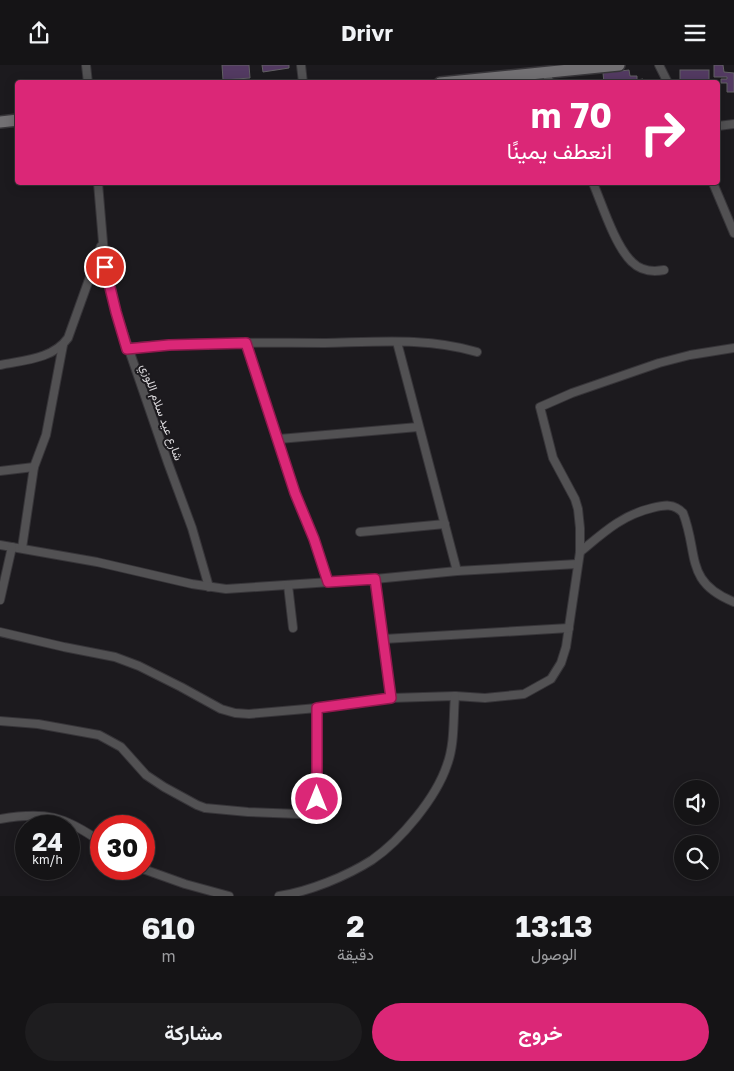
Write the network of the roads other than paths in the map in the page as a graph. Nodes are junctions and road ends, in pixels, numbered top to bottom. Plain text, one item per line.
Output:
1 (86, 65) edge
2 (301, 65) edge
3 (620, 65) edge
4 (659, 65) edge
5 (548, 78) edge
6 (88, 80) edge
7 (303, 80) edge
8 (505, 80) edge
9 (666, 80) edge
10 (15, 121) edge
11 (0, 122) edge
12 (734, 124) edge
13 (720, 126) edge
14 (98, 185) edge
15 (594, 185) edge
16 (714, 185) edge
17 (734, 233) edge
18 (102, 245) junction
19 (664, 270) dead end
20 (397, 342) junction
21 (246, 343) junction
22 (63, 345) junction
23 (734, 348) edge
24 (127, 349) junction
25 (477, 352) dead end
26 (0, 365) edge
27 (418, 427) junction
28 (279, 439) junction
29 (34, 467) junction
30 (0, 471) edge
31 (444, 524) junction
32 (360, 532) dead end
33 (0, 545) edge
34 (12, 547) junction
35 (22, 548) junction
36 (580, 552) junction
37 (577, 564) junction
38 (457, 571) junction
39 (375, 579) junction
40 (328, 582) junction
41 (288, 585) junction
42 (208, 587) junction
43 (0, 599) edge
44 (734, 601) edge
45 (293, 628) dead end
46 (569, 629) junction
47 (0, 632) edge
48 (384, 639) junction
49 (455, 696) junction
50 (391, 698) junction
51 (317, 708) junction
52 (0, 721) edge
53 (0, 819) edge
54 (90, 834) edge
55 (155, 873) edge
56 (229, 896) edge
57 (279, 896) edge

1 - 6 street
2 - 7 street
3 - 5 street
4 - 9 street
5 - 8 street
10 - 11 street
12 - 13 street
14 - 18 street, شارع عيد سلام اللوزي
15 - 19 street
16 - 17 street
18 - 22 street
18 - 24 street, شارع عيد سلام اللوزي
20 - 21 street
20 - 25 street
20 - 27 street
21 - 24 street
21 - 28 street
22 - 26 street
22 - 29 street
23 - 36 street
24 - 42 street, شارع عيد سلام اللوزي
27 - 28 street
27 - 31 street
28 - 40 street
29 - 30 street
29 - 35 street
31 - 32 street
31 - 38 street
33 - 34 street
34 - 35 street
34 - 43 street
35 - 42 street
36 - 37 street
36 - 44 street
37 - 38 street
37 - 46 street
38 - 39 street
39 - 40 street
39 - 48 street
40 - 41 street
41 - 42 street
41 - 45 street
46 - 48 street
46 - 49 street
47 - 51 street
48 - 50 street
49 - 50 street
49 - 57 street
50 - 51 street
51 - 52 street
53 - 54 street
55 - 56 street

